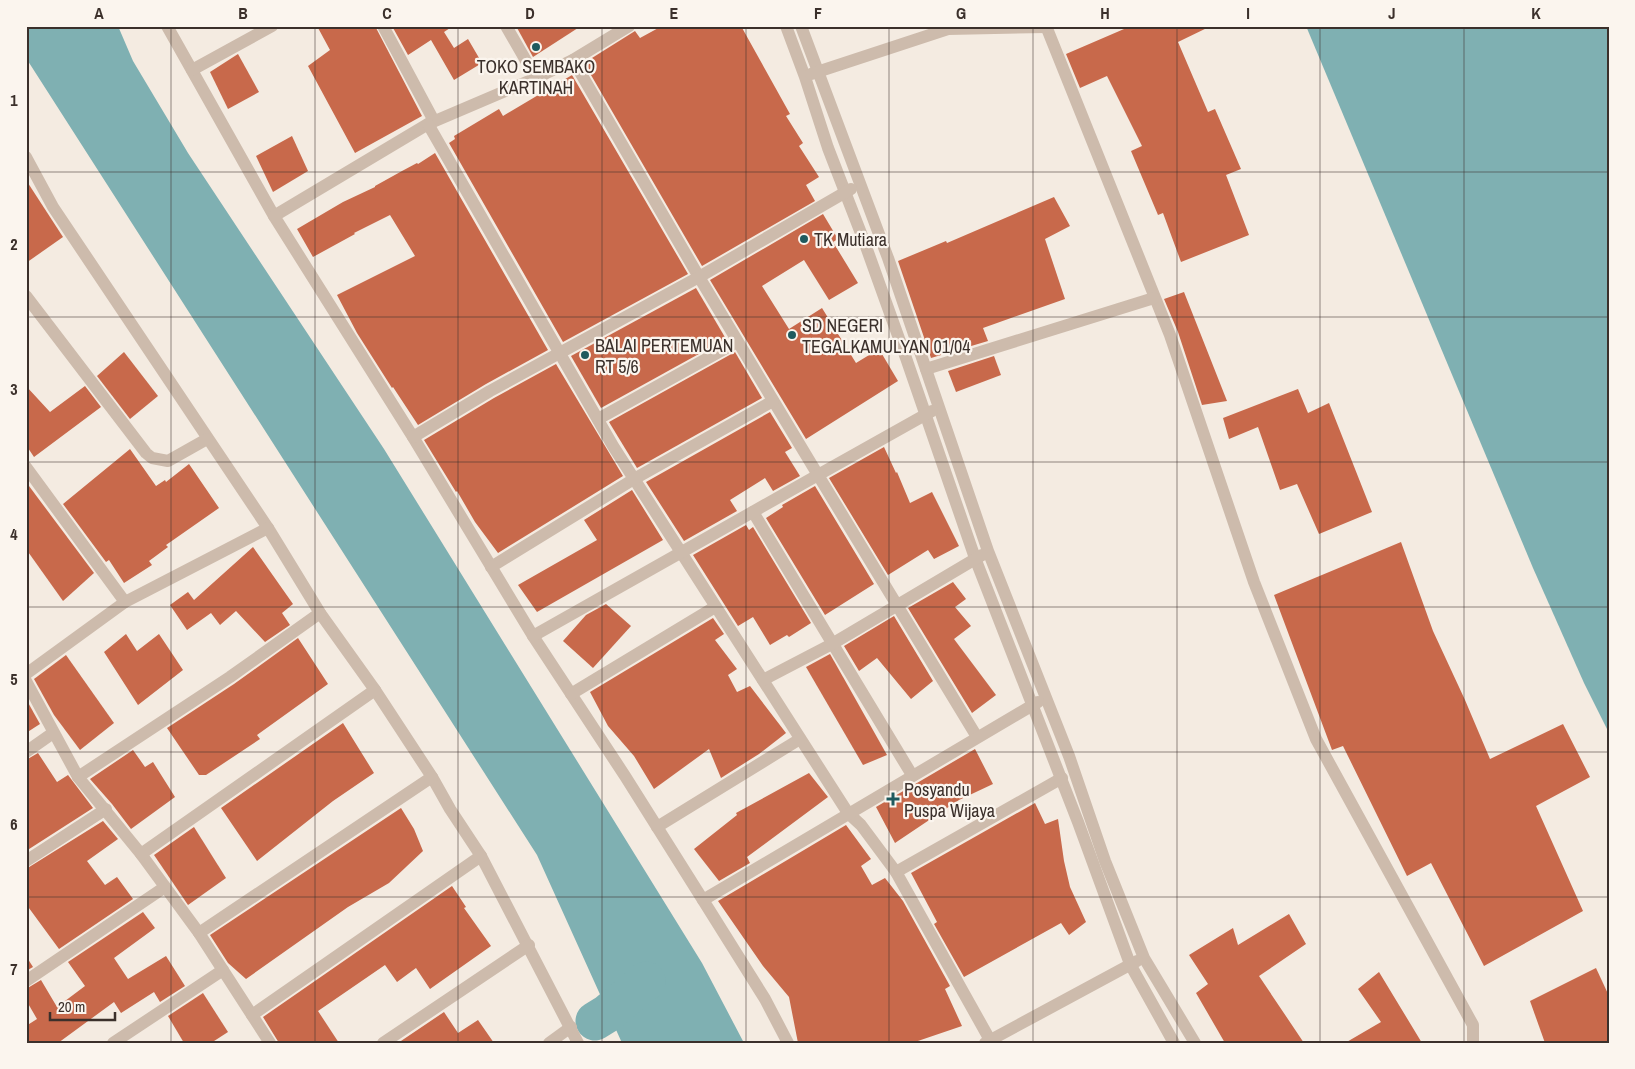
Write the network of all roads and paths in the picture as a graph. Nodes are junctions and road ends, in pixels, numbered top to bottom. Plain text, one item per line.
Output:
1 (168, 26) edge
2 (272, 26) edge
3 (383, 26) edge
4 (506, 26) edge
5 (786, 26) edge
6 (801, 26) edge
7 (1046, 26) edge
8 (628, 27) edge
9 (950, 28) edge
10 (573, 60) junction
11 (192, 70) junction
12 (818, 72) junction
13 (805, 76) junction
14 (536, 78) junction
15 (431, 123) junction
16 (26, 157) edge
17 (860, 185) junction
18 (844, 192) junction
19 (274, 216) junction
20 (699, 277) junction
21 (26, 296) edge
22 (1154, 298) junction
23 (738, 342) junction
24 (561, 353) junction
25 (926, 368) junction
26 (773, 401) junction
27 (940, 408) junction
28 (926, 413) junction
29 (598, 419) junction
30 (413, 437) junction
31 (207, 439) junction
32 (26, 467) edge
33 (818, 474) junction
34 (634, 479) junction
35 (753, 512) junction
36 (268, 528) junction
37 (681, 551) junction
38 (988, 551) junction
39 (975, 558) junction
40 (491, 567) junction
41 (125, 602) junction
42 (897, 604) junction
43 (715, 607) junction
44 (320, 613) junction
45 (533, 636) junction
46 (832, 644) junction
47 (26, 674) edge
48 (763, 680) junction
49 (26, 681) edge
50 (374, 690) junction
51 (571, 694) junction
52 (1046, 698) junction
53 (1031, 705) junction
54 (53, 733) junction
55 (977, 737) junction
56 (800, 739) junction
57 (26, 752) edge
58 (912, 775) junction
59 (78, 777) junction
60 (432, 777) junction
61 (1062, 778) junction
62 (106, 809) junction
63 (848, 813) junction
64 (1083, 817) junction
65 (657, 827) junction
66 (141, 854) junction
67 (481, 856) junction
68 (26, 861) edge
69 (896, 872) junction
70 (165, 887) junction
71 (703, 900) junction
72 (199, 932) junction
73 (528, 945) junction
74 (1144, 958) junction
75 (1130, 964) junction
76 (223, 970) junction
77 (26, 981) edge
78 (252, 1016) junction
79 (571, 1027) junction
80 (988, 1041) edge
81 (113, 1043) edge
82 (270, 1043) edge
83 (383, 1043) edge
84 (549, 1043) edge
85 (578, 1043) edge
86 (788, 1043) edge
87 (1174, 1043) edge
88 (1195, 1043) edge
89 (1473, 1043) edge

1 - 11 street
2 - 11 street
3 - 15 street
4 - 14 street
5 - 13 street
6 - 12 street
7 - 9 street
7 - 22 street
8 - 10 street
9 - 12 street
10 - 14 street
10 - 20 street
11 - 19 street
12 - 13 street
12 - 17 street
13 - 18 street
14 - 15 street
15 - 19 street
15 - 24 street
16 - 31 street
17 - 18 street
17 - 25 street
18 - 20 street
18 - 28 street
19 - 30 street
20 - 23 street
20 - 24 street
21 - 31 street
22 - 25 street
22 - 89 street
23 - 26 street
23 - 29 street
24 - 29 street
24 - 30 street
25 - 27 street
26 - 33 street
26 - 34 street
27 - 28 street
27 - 38 street
28 - 33 street
28 - 39 street
29 - 34 street
30 - 40 street
31 - 36 street
32 - 41 street
33 - 35 street
33 - 42 street
34 - 37 street
34 - 40 street
35 - 37 street
35 - 46 street
36 - 41 street
36 - 44 street
37 - 43 street
37 - 45 street
38 - 39 street
38 - 52 street
39 - 42 street
39 - 53 street
40 - 45 street
41 - 47 street
42 - 46 street
42 - 55 street
43 - 48 street
43 - 51 street
44 - 50 street
44 - 59 street
45 - 51 street
46 - 48 street
46 - 58 street
48 - 56 street
49 - 54 street
50 - 60 street
50 - 66 street
51 - 65 street
52 - 53 street
52 - 64 street
53 - 55 street
53 - 61 street
54 - 57 street
54 - 59 street
55 - 58 street
56 - 63 street
56 - 65 street
58 - 63 street
59 - 62 street
60 - 67 street
60 - 72 street
61 - 64 street
61 - 69 street
62 - 66 street
62 - 68 street
63 - 69 street
63 - 71 street
64 - 74 street
64 - 75 street
65 - 71 street
66 - 70 street
67 - 73 street
67 - 78 street
69 - 80 street
70 - 72 street
70 - 77 street
71 - 86 street
72 - 76 street
73 - 79 street
73 - 83 street
74 - 75 street
74 - 88 street
75 - 80 street
75 - 87 street
76 - 78 street
76 - 81 street
78 - 82 street
79 - 84 street
79 - 85 street

